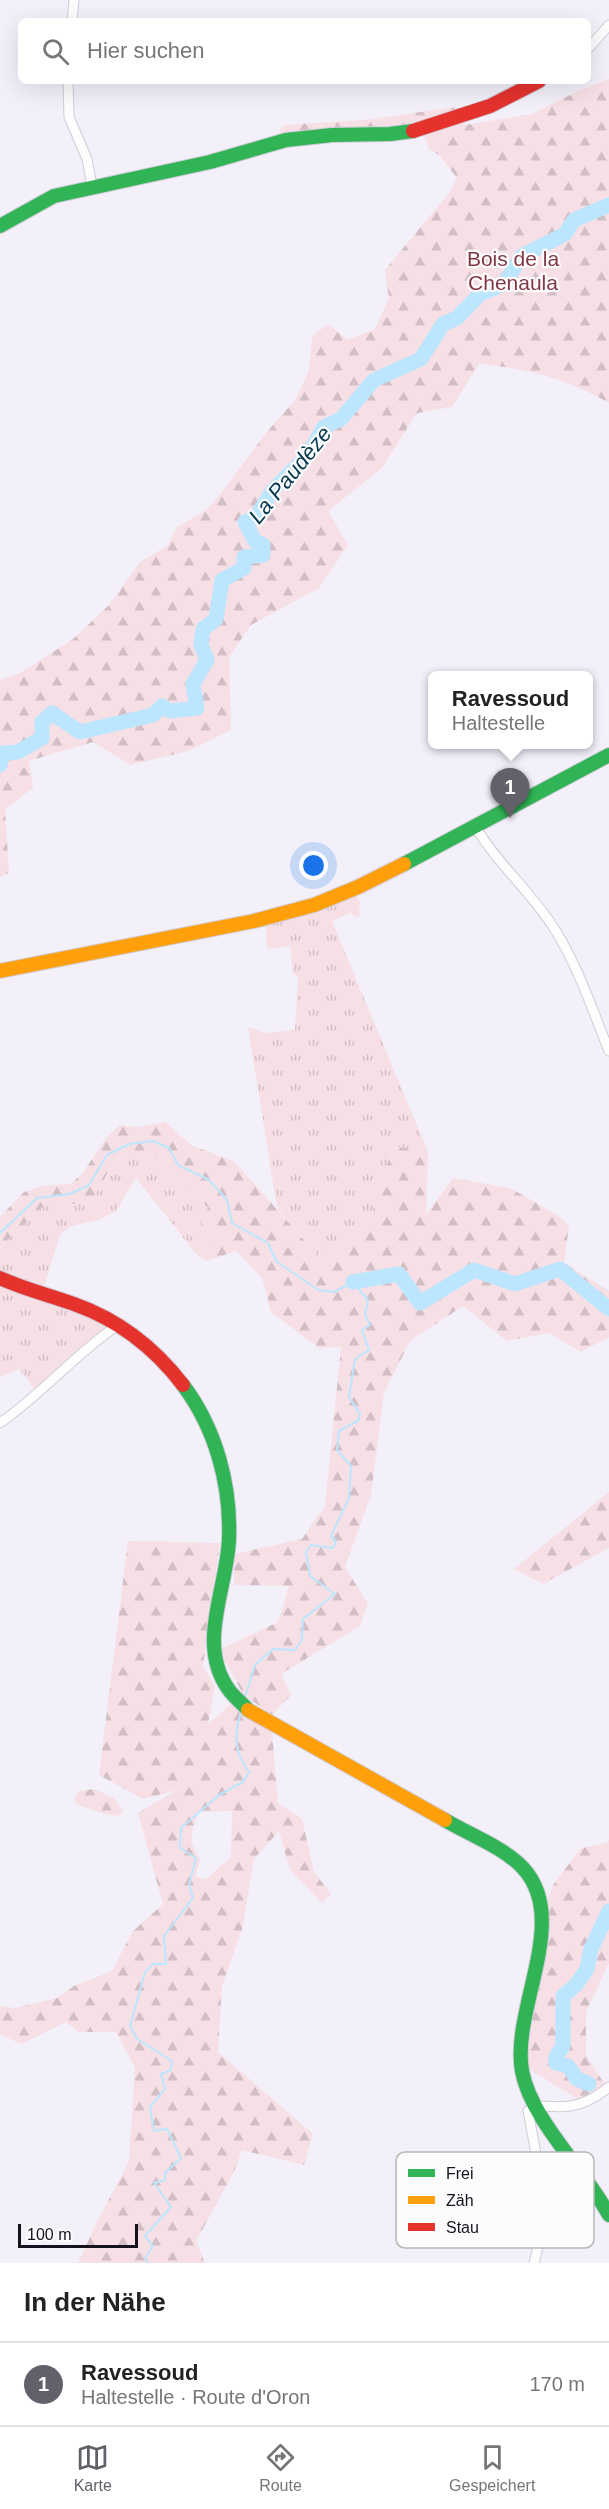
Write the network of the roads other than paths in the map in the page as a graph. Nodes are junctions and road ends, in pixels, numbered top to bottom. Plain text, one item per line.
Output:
1 (74, 0) edge
2 (72, 18) edge
3 (609, 25) edge
4 (591, 46) edge
5 (68, 84) edge
6 (533, 84) edge
7 (92, 186) junction
8 (0, 226) edge
9 (609, 755) edge
10 (474, 826) junction
11 (3, 970) edge
12 (609, 1051) edge
13 (0, 1278) edge
14 (118, 1325) junction
15 (0, 1423) edge
16 (609, 2087) edge
17 (537, 2107) junction
18 (536, 2152) edge
19 (569, 2152) edge
20 (594, 2189) edge
21 (609, 2215) edge
22 (538, 2248) edge
23 (534, 2263) edge

1 - 2 street
3 - 4 street
5 - 7 street
6 - 7 main road
7 - 8 main road
9 - 10 main road
10 - 11 main road
10 - 12 street
13 - 14 main road
14 - 15 street
14 - 17 main road
16 - 17 street
17 - 18 street
17 - 19 main road
20 - 21 main road
22 - 23 street

